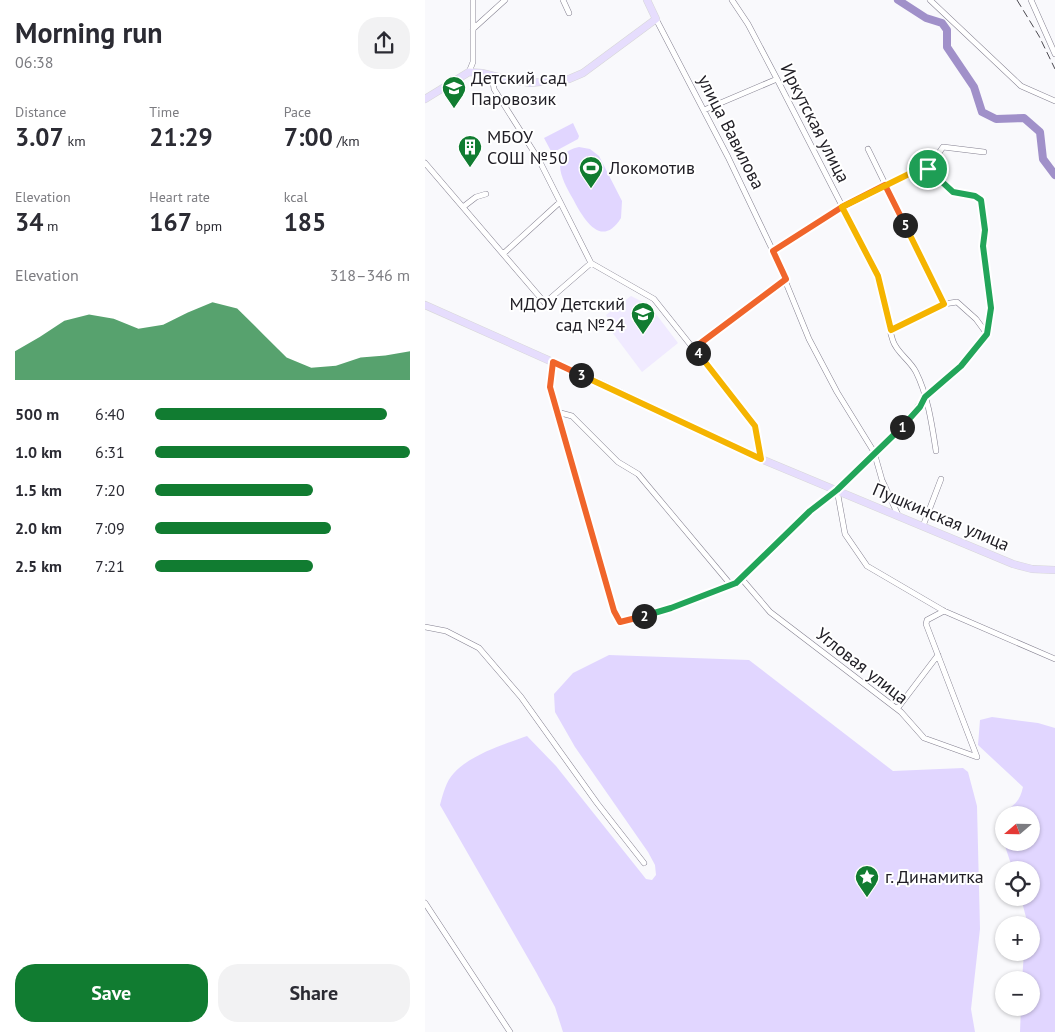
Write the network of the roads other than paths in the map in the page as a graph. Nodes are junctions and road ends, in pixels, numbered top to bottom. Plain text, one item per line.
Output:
1 (473, 0) edge
2 (505, 0) edge
3 (563, 0) edge
4 (647, 0) edge
5 (732, 0) edge
6 (930, 0) edge
7 (1031, 0) edge
8 (569, 12) dead end
9 (656, 19) junction
10 (473, 29) junction
11 (1055, 54) edge
12 (469, 72) junction
13 (492, 75) junction
14 (777, 79) junction
15 (425, 99) edge
16 (1055, 101) edge
17 (704, 110) junction
18 (868, 149) dead end
19 (983, 152) dead end
20 (425, 163) edge
21 (928, 169) junction
22 (885, 185) junction
23 (486, 194) dead end
24 (560, 202) junction
25 (463, 207) junction
26 (842, 207) junction
27 (773, 251) junction
28 (503, 254) junction
29 (591, 263) junction
30 (786, 279) junction
31 (944, 304) junction
32 (425, 305) edge
33 (891, 330) junction
34 (987, 334) junction
35 (694, 348) junction
36 (553, 362) junction
37 (925, 397) junction
38 (557, 412) junction
39 (936, 451) dead end
40 (874, 452) junction
41 (761, 459) junction
42 (941, 479) dead end
43 (837, 490) junction
44 (898, 515) junction
45 (923, 526) junction
46 (1055, 570) edge
47 (741, 578) junction
48 (731, 585) junction
49 (945, 612) junction
50 (425, 627) edge
51 (938, 655) junction
52 (1055, 659) edge
53 (897, 709) junction
54 (644, 863) dead end
55 (425, 903) edge
56 (510, 1032) edge

1 - 10 street
2 - 10 street
3 - 8 street
4 - 9 main road, улица Вавилова
5 - 14 street, Иркутская улица
6 - 16 street
7 - 11 street
9 - 13 main road
9 - 17 street, улица Вавилова
10 - 12 street
12 - 13 main road
12 - 15 main road
13 - 24 street
14 - 17 street
14 - 26 street, Иркутская улица
17 - 27 street, улица Вавилова
18 - 22 street
19 - 21 street
20 - 25 street
21 - 22 street
21 - 34 street
22 - 26 street
22 - 31 street
23 - 25 street
24 - 28 street
24 - 29 street
25 - 28 street
26 - 27 street
26 - 33 street, Иркутская улица
27 - 30 street, улица Вавилова
28 - 29 street
29 - 35 street
30 - 35 street
30 - 40 street, улица Вавилова
31 - 33 street
31 - 34 street
32 - 36 main road, Пушкинская улица
33 - 37 street, Иркутская улица
34 - 37 street
35 - 41 street
36 - 38 street
36 - 41 main road, Пушкинская улица
37 - 39 street, Иркутская улица
37 - 40 street
38 - 48 street
38 - 48 street
40 - 43 street
40 - 44 street, улица Вавилова
41 - 43 main road, Пушкинская улица
42 - 45 street
43 - 44 main road, Пушкинская улица
43 - 47 street
43 - 49 street
44 - 45 main road, Пушкинская улица
45 - 46 main road, Пушкинская улица
47 - 48 street
47 - 53 street, Угловая улица
49 - 51 street
49 - 52 street
50 - 54 street
51 - 53 street
51 - 53 street, Угловая улица
55 - 56 street

